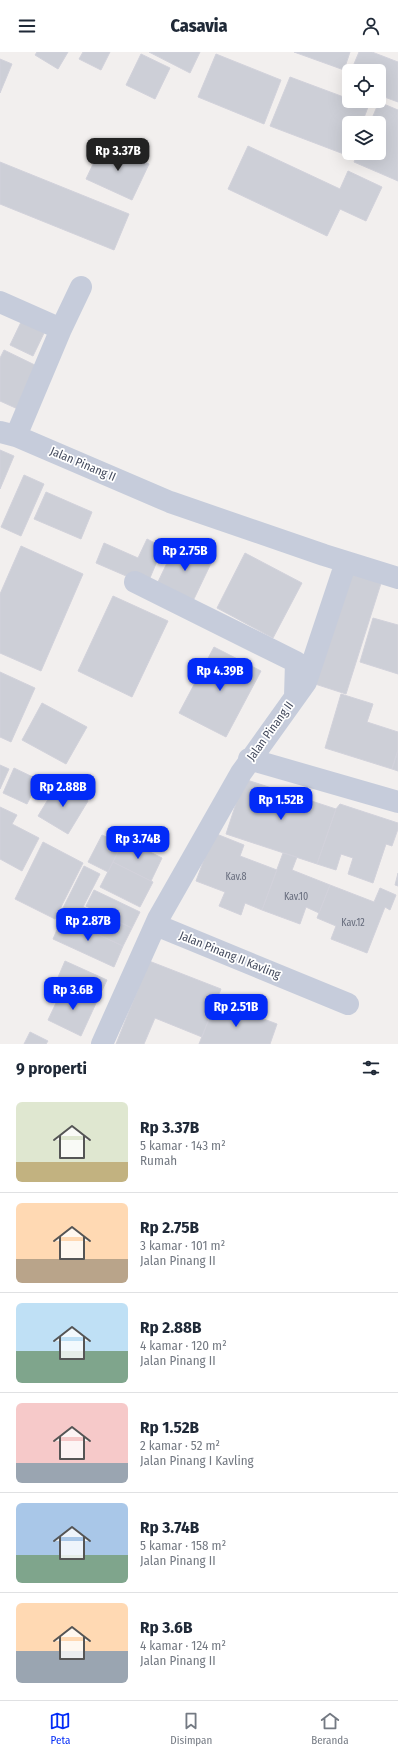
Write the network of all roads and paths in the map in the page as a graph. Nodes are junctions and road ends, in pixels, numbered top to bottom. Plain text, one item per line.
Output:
1 (81, 287) dead end
2 (0, 302) edge
3 (61, 329) junction
4 (8, 434) edge
5 (346, 562) junction
6 (398, 578) edge
7 (135, 582) dead end
8 (295, 697) junction
9 (249, 759) junction
10 (398, 802) edge
11 (156, 925) junction
12 (348, 1004) dead end
13 (102, 1044) edge

1 - 3 street
2 - 3 street
3 - 4 street
4 - 5 street, Jalan Pinang II
5 - 6 street, Jalan Pinang II
5 - 8 street, Jalan Pinang II
7 - 8 street
8 - 9 street, Jalan Pinang II
9 - 10 street
9 - 11 street, Jalan Pinang II
11 - 12 street, Jalan Pinang II Kavling
11 - 13 street, Jalan Pinang II

